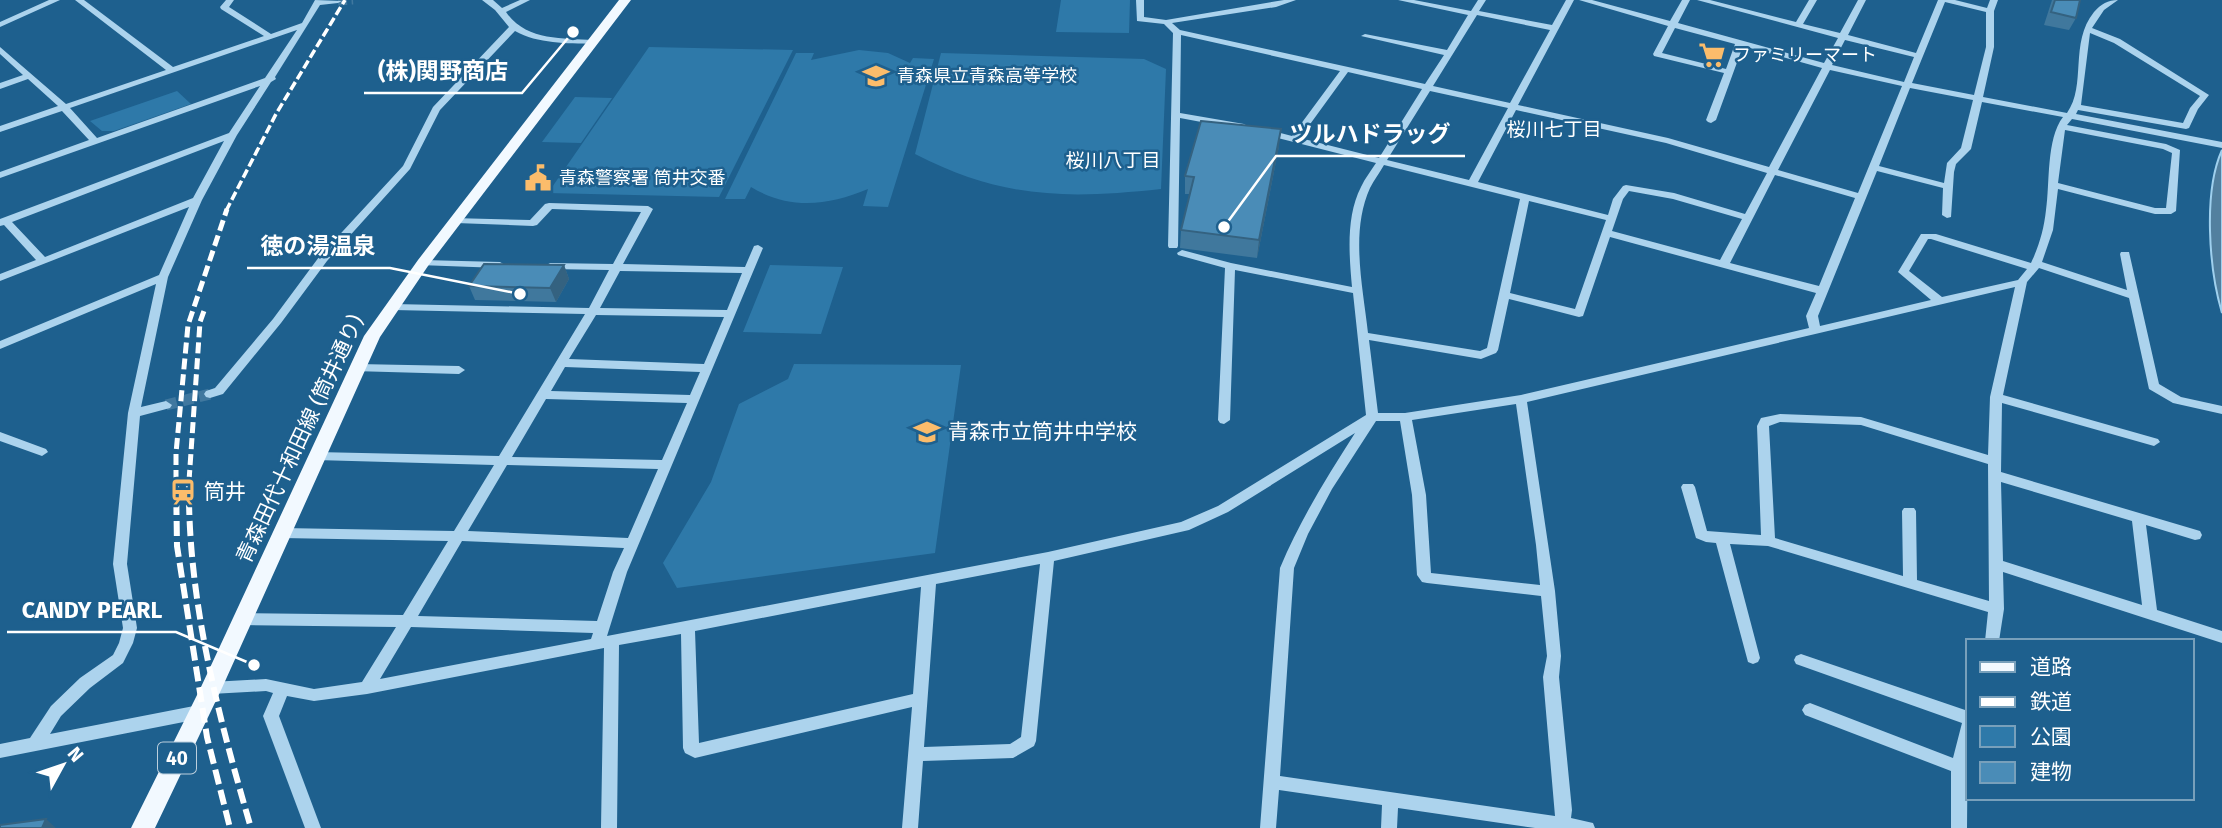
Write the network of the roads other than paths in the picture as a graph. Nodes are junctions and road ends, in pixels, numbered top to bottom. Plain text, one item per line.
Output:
1 (56, 0) edge
2 (79, 0) edge
3 (212, 0) edge
4 (486, 0) edge
5 (526, 0) edge
6 (625, 0) edge
7 (1140, 0) edge
8 (1292, 0) edge
9 (1402, 0) edge
10 (1482, 0) edge
11 (1570, 0) edge
12 (1583, 0) edge
13 (1686, 0) edge
14 (1700, 0) edge
15 (1813, 0) edge
16 (1862, 0) edge
17 (1944, 0) edge
18 (1994, 0) edge
19 (2093, 0) edge
20 (318, 1) edge
21 (338, 1) edge
22 (2110, 2) edge
23 (227, 4) edge
24 (502, 11) junction
25 (1990, 11) junction
26 (1474, 13) junction
27 (1166, 22) junction
28 (1672, 24) junction
29 (0, 25) edge
30 (306, 25) junction
31 (1798, 25) junction
32 (514, 27) junction
33 (1554, 28) junction
34 (2087, 29) junction
35 (1177, 32) junction
36 (1365, 36) dead end
37 (270, 37) junction
38 (1843, 37) junction
39 (593, 42) junction
40 (1740, 43) junction
41 (0, 50) edge
42 (1448, 53) junction
43 (1919, 56) junction
44 (1828, 67) junction
45 (1346, 69) junction
46 (172, 70) junction
47 (1729, 72) junction
48 (29, 76) junction
49 (272, 79) junction
50 (1908, 85) junction
51 (0, 86) edge
52 (1427, 87) junction
53 (1978, 100) junction
54 (1512, 106) junction
55 (64, 107) junction
56 (2076, 107) junction
57 (1175, 115) junction
58 (1711, 120) dead end
59 (2064, 123) junction
60 (0, 129) edge
61 (232, 135) junction
62 (1294, 139) junction
63 (95, 141) junction
64 (2208, 143) joint
65 (2222, 145) edge
66 (1379, 162) junction
67 (1873, 167) junction
68 (1774, 171) junction
69 (0, 175) edge
70 (1472, 184) junction
71 (2053, 185) junction
72 (1949, 187) junction
73 (1861, 197) junction
74 (1525, 198) junction
75 (197, 200) junction
76 (1947, 215) dead end
77 (1748, 218) junction
78 (1612, 219) junction
79 (456, 220) junction
80 (3, 222) edge
81 (1608, 233) junction
82 (758, 248) dead end
83 (2125, 254) dead end
84 (43, 261) junction
85 (424, 263) junction
86 (1724, 263) junction
87 (510, 265) edge
88 (538, 266) edge
89 (1230, 266) junction
90 (2036, 266) junction
91 (617, 267) junction
92 (749, 270) junction
93 (163, 276) junction
94 (0, 278) edge
95 (2022, 282) junction
96 (1358, 291) junction
97 (1823, 291) junction
98 (1505, 295) junction
99 (2133, 296) junction
100 (1941, 302) junction
101 (393, 307) junction
102 (593, 310) junction
103 (731, 314) junction
104 (1815, 329) junction
105 (1364, 336) junction
106 (0, 345) edge
107 (562, 363) junction
108 (357, 368) junction
109 (708, 368) junction
110 (459, 370) dead end
111 (210, 394) tunnel mouth
112 (543, 394) junction
113 (1996, 397) junction
114 (695, 399) junction
115 (1521, 399) junction
116 (166, 405) tunnel mouth
117 (2222, 410) edge
118 (134, 413) junction
119 (1372, 417) junction
120 (1405, 417) junction
121 (1224, 420) dead end
122 (0, 436) edge
123 (2154, 442) dead end
124 (41, 452) dead end
125 (316, 456) junction
126 (504, 459) junction
127 (666, 465) junction
128 (1994, 468) junction
129 (1688, 487) dead end
130 (1909, 511) dead end
131 (2138, 518) junction
132 (282, 533) junction
133 (2195, 535) dead end
134 (457, 536) junction
135 (1722, 539) junction
136 (1768, 541) junction
137 (633, 543) junction
138 (1048, 557) junction
139 (1998, 565) junction
140 (929, 580) junction
141 (1910, 583) junction
142 (1548, 591) junction
143 (1997, 609) junction
144 (2150, 614) junction
145 (242, 619) junction
146 (405, 621) junction
147 (688, 625) junction
148 (603, 637) junction
149 (2222, 637) edge
150 (1992, 639) edge
151 (1753, 658) dead end
152 (1801, 660) dead end
153 (211, 688) junction
154 (283, 688) junction
155 (367, 688) junction
156 (919, 699) junction
157 (1810, 710) dead end
158 (199, 712) junction
159 (1966, 717) edge
160 (1966, 736) edge
161 (36, 743) junction
162 (0, 751) edge
163 (915, 754) junction
164 (1959, 766) junction
165 (1272, 782) junction
166 (1390, 801) junction
167 (1561, 826) edge
168 (143, 828) edge
169 (313, 828) edge
170 (608, 828) edge
171 (909, 828) edge
172 (1268, 828) edge
173 (1389, 828) edge
174 (1587, 828) edge
175 (1959, 828) edge

1 - 29 street
2 - 46 street
3 - 23 street
4 - 24 street
5 - 24 street
6 - 39 main road, 青森田代十和田線 (筒井通り) / 40
7 - 27 street
8 - 27 street
9 - 26 street
10 - 26 street
11 - 33 street
12 - 28 street
13 - 28 street
14 - 31 street
15 - 31 street
16 - 38 street
17 - 25 street
17 - 43 street
18 - 25 street
19 - 22 street
20 - 21 street
20 - 30 street
22 - 34 street
23 - 37 street
24 - 32 street
25 - 53 street
26 - 33 street
26 - 42 street
27 - 35 street
28 - 40 street
28 - 47 street
30 - 37 street
30 - 49 street
31 - 38 street
32 - 39 street
32 - 111 street
33 - 54 street
34 - 56 street
34 - 56 street
35 - 45 street
35 - 57 street
36 - 42 street
37 - 46 street
38 - 43 street
38 - 44 street
39 - 79 main road, 青森田代十和田線 (筒井通り) / 40
40 - 44 street
40 - 47 street
41 - 48 street
42 - 52 street
43 - 50 street
44 - 50 street
44 - 68 street
45 - 52 street
45 - 62 street
46 - 55 street
47 - 58 street
48 - 51 street
48 - 55 street
49 - 61 street
49 - 63 street
50 - 53 street
50 - 67 street
52 - 54 street
52 - 66 street
53 - 59 street
53 - 72 street
54 - 68 street
54 - 70 street
55 - 60 street
55 - 63 street
56 - 59 street
57 - 62 street
57 - 89 street
59 - 64 street
59 - 71 street
59 - 71 street
61 - 75 street
61 - 80 street
62 - 66 street
63 - 69 street
64 - 65 street
66 - 70 street
66 - 96 street
67 - 72 street
67 - 73 street
68 - 73 street
68 - 77 street
70 - 74 street
71 - 90 street
72 - 76 street
73 - 97 street
74 - 78 street
74 - 98 street
75 - 84 street
75 - 93 street
77 - 78 street
77 - 86 street
78 - 81 street
79 - 85 main road, 青森田代十和田線 (筒井通り) / 40
79 - 91 street
80 - 84 street
81 - 86 street
81 - 98 street
82 - 92 street
83 - 99 street
84 - 94 street
85 - 87 street
85 - 101 main road, 青森田代十和田線 (筒井通り) / 40
86 - 97 street
88 - 91 street
89 - 96 street
89 - 121 street
90 - 95 street
90 - 99 street
90 - 100 street
91 - 92 street
91 - 102 street
92 - 103 street
93 - 106 street
93 - 118 street
95 - 100 street
95 - 113 street
96 - 105 street
97 - 104 street
98 - 105 street
99 - 117 street
100 - 104 street
101 - 102 street
101 - 108 main road, 青森田代十和田線 (筒井通り) / 40
102 - 103 street
102 - 107 street
103 - 109 street
104 - 115 street
105 - 119 street
107 - 109 street
107 - 112 street
108 - 110 street
108 - 125 main road, 青森田代十和田線 (筒井通り) / 40
109 - 114 street
112 - 114 street
112 - 126 street
113 - 123 street
113 - 128 street
114 - 127 street
115 - 120 street
115 - 142 street
116 - 118 street
118 - 161 street
119 - 120 street
119 - 138 street
119 - 165 street
120 - 142 street
122 - 124 street
125 - 126 street
125 - 132 main road, 青森田代十和田線 (筒井通り) / 40
126 - 127 street
126 - 134 street
127 - 137 street
128 - 131 street
128 - 136 street
128 - 139 street
129 - 135 street
130 - 141 street
131 - 133 street
131 - 144 street
132 - 134 street
132 - 145 main road, 青森田代十和田線 (筒井通り) / 40
134 - 137 street
134 - 146 street
135 - 136 street
135 - 151 street
136 - 141 street
137 - 148 street
138 - 140 street
138 - 163 street
139 - 143 street
139 - 144 street
140 - 147 street
140 - 156 street
141 - 143 street
142 - 167 street
143 - 150 street
144 - 149 street
145 - 146 street
145 - 153 main road, 青森田代十和田線 (筒井通り) / 40
146 - 148 street
146 - 155 street
147 - 148 street
147 - 156 street
148 - 155 street
148 - 170 street
152 - 159 street
153 - 154 street
153 - 158 main road, 青森田代十和田線 (筒井通り) / 40
154 - 155 street
154 - 169 street
156 - 163 street
157 - 164 street
158 - 161 street
158 - 168 main road, 青森田代十和田線 (筒井通り) / 40
160 - 164 street
161 - 162 street
163 - 171 street
164 - 175 street
165 - 166 street
165 - 172 street
166 - 167 street
166 - 173 street
167 - 174 street

